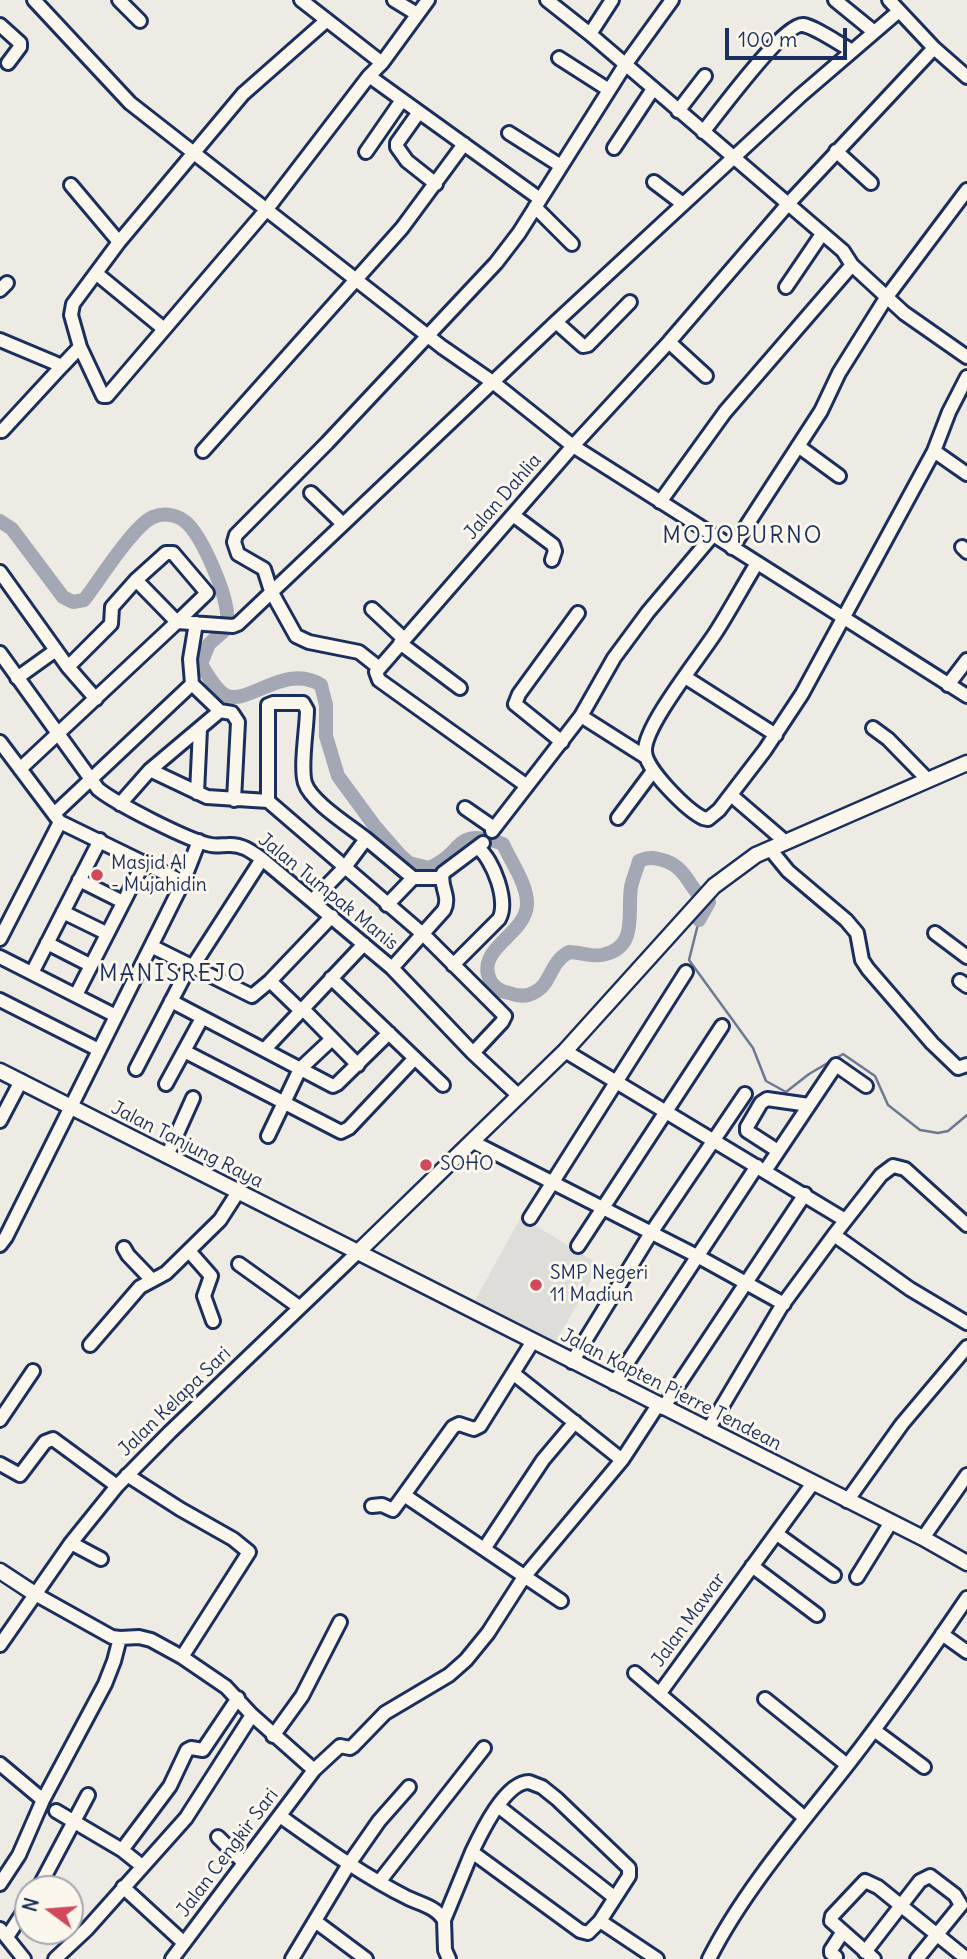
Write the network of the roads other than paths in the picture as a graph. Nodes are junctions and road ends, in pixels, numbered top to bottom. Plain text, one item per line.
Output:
1 (34, 0) edge
2 (119, 0) edge
3 (301, 0) edge
4 (394, 0) edge
5 (428, 0) edge
6 (612, 0) edge
7 (672, 0) edge
8 (835, 0) edge
9 (889, 0) edge
10 (554, 3) edge
11 (899, 11) junction
12 (417, 14) junction
13 (327, 20) junction
14 (140, 21) dead end
15 (0, 25) edge
16 (873, 31) junction
17 (590, 34) junction
18 (934, 48) junction
19 (851, 50) junction
20 (559, 58) dead end
21 (8, 63) dead end
22 (382, 63) junction
23 (625, 65) junction
24 (369, 76) junction
25 (705, 76) dead end
26 (967, 76) edge
27 (653, 89) junction
28 (609, 90) junction
29 (402, 100) junction
30 (419, 111) junction
31 (678, 111) junction
32 (703, 132) junction
33 (509, 133) dead end
34 (464, 144) junction
35 (614, 148) dead end
36 (836, 151) junction
37 (366, 152) dead end
38 (196, 153) junction
39 (733, 158) junction
40 (561, 166) junction
41 (654, 182) dead end
42 (871, 183) dead end
43 (436, 184) junction
44 (71, 185) dead end
45 (967, 190) edge
46 (538, 203) junction
47 (683, 204) junction
48 (788, 204) junction
49 (267, 209) junction
50 (822, 234) junction
51 (120, 242) junction
52 (572, 244) dead end
53 (852, 265) junction
54 (97, 274) junction
55 (357, 279) junction
56 (786, 287) dead end
57 (886, 298) junction
58 (629, 302) dead end
59 (556, 322) junction
60 (164, 329) junction
61 (429, 335) junction
62 (0, 340) edge
63 (669, 342) junction
64 (80, 346) junction
65 (967, 357) edge
66 (62, 366) junction
67 (706, 376) dead end
68 (967, 377) edge
69 (494, 383) junction
70 (2, 431) dead end
71 (573, 446) junction
72 (797, 446) junction
73 (203, 451) dead end
74 (934, 451) junction
75 (967, 474) edge
76 (839, 476) dead end
77 (311, 494) dead end
78 (660, 502) junction
79 (513, 515) junction
80 (343, 524) junction
81 (713, 535) junction
82 (732, 548) junction
83 (552, 560) dead end
84 (757, 563) junction
85 (0, 572) edge
86 (136, 580) junction
87 (271, 591) junction
88 (372, 609) dead end
89 (578, 613) dead end
90 (844, 617) junction
91 (177, 622) junction
92 (196, 623) junction
93 (402, 641) junction
94 (56, 650) junction
95 (0, 653) edge
96 (967, 660) edge
97 (68, 667) junction
98 (378, 667) junction
99 (685, 677) junction
100 (17, 678) junction
101 (192, 684) junction
102 (948, 685) junction
103 (460, 688) dead end
104 (967, 696) edge
105 (96, 699) junction
106 (220, 711) junction
107 (581, 716) junction
108 (200, 729) junction
109 (873, 729) dead end
110 (60, 734) junction
111 (776, 735) junction
112 (0, 742) edge
113 (562, 742) junction
114 (645, 756) junction
115 (967, 763) edge
116 (20, 769) junction
117 (150, 770) junction
118 (653, 771) junction
119 (91, 780) junction
120 (928, 780) junction
121 (527, 786) junction
122 (197, 793) junction
123 (731, 795) junction
124 (234, 800) junction
125 (268, 801) junction
126 (120, 804) junction
127 (466, 808) dead end
128 (57, 818) junction
129 (618, 818) dead end
130 (365, 838) junction
131 (781, 838) dead end
132 (100, 840) junction
133 (200, 841) junction
134 (770, 849) junction
135 (262, 859) junction
136 (144, 862) junction
137 (345, 867) junction
138 (413, 878) junction
139 (441, 878) junction
140 (79, 880) junction
141 (183, 882) junction
142 (313, 901) junction
143 (122, 902) junction
144 (387, 905) junction
145 (63, 912) junction
146 (332, 916) junction
147 (106, 933) junction
148 (935, 933) dead end
149 (424, 935) junction
150 (0, 939) edge
151 (47, 943) junction
152 (364, 944) junction
153 (151, 946) junction
154 (0, 957) edge
155 (967, 957) edge
156 (90, 965) junction
157 (453, 965) junction
158 (191, 966) junction
159 (392, 968) junction
160 (686, 972) dead end
161 (32, 973) junction
162 (331, 978) junction
163 (270, 981) junction
164 (76, 995) junction
165 (0, 1000) edge
166 (171, 1001) junction
167 (301, 1009) junction
168 (116, 1016) junction
169 (202, 1018) junction
170 (722, 1026) dead end
171 (389, 1033) junction
172 (332, 1039) junction
173 (265, 1049) junction
174 (99, 1050) junction
175 (184, 1051) junction
176 (565, 1051) junction
177 (473, 1053) junction
178 (415, 1058) junction
179 (358, 1065) junction
180 (967, 1065) edge
181 (136, 1069) dead end
182 (300, 1069) junction
183 (0, 1071) edge
184 (21, 1081) junction
185 (616, 1082) junction
186 (166, 1084) dead end
187 (443, 1085) dead end
188 (866, 1086) dead end
189 (745, 1094) dead end
190 (519, 1096) junction
191 (193, 1098) dead end
192 (285, 1102) junction
193 (809, 1105) junction
194 (71, 1107) junction
195 (666, 1111) junction
196 (0, 1121) edge
197 (268, 1136) dead end
198 (715, 1139) junction
199 (472, 1142) junction
200 (778, 1151) junction
201 (167, 1156) junction
202 (761, 1168) junction
203 (551, 1182) junction
204 (238, 1192) junction
205 (805, 1194) junction
206 (603, 1209) junction
207 (530, 1218) dead end
208 (845, 1220) junction
209 (967, 1225) edge
210 (652, 1233) junction
211 (834, 1235) junction
212 (0, 1245) edge
213 (578, 1246) dead end
214 (124, 1248) dead end
215 (189, 1251) junction
216 (358, 1252) junction
217 (699, 1257) junction
218 (239, 1264) dead end
219 (151, 1279) junction
220 (747, 1283) junction
221 (784, 1304) junction
222 (299, 1307) junction
223 (213, 1321) dead end
224 (967, 1323) edge
225 (533, 1341) junction
226 (90, 1345) dead end
227 (967, 1347) edge
228 (572, 1362) junction
229 (33, 1371) dead end
230 (514, 1374) junction
231 (614, 1383) junction
232 (660, 1407) junction
233 (0, 1420) edge
234 (575, 1422) junction
235 (708, 1430) junction
236 (622, 1460) junction
237 (0, 1464) edge
238 (127, 1475) junction
239 (967, 1475) edge
240 (813, 1483) junction
241 (117, 1486) junction
242 (404, 1495) junction
243 (847, 1501) junction
244 (372, 1506) dead end
245 (891, 1522) junction
246 (777, 1534) junction
247 (923, 1538) junction
248 (71, 1543) junction
249 (484, 1549) junction
250 (101, 1559) dead end
251 (967, 1563) edge
252 (752, 1566) junction
253 (0, 1571) edge
254 (834, 1575) dead end
255 (524, 1577) junction
256 (858, 1577) dead end
257 (35, 1594) junction
258 (967, 1598) edge
259 (561, 1601) dead end
260 (817, 1615) dead end
261 (340, 1622) dead end
262 (942, 1634) junction
263 (120, 1638) junction
264 (0, 1645) edge
265 (967, 1652) edge
266 (182, 1657) junction
267 (635, 1673) dead end
268 (660, 1693) junction
269 (239, 1698) junction
270 (765, 1699) dead end
271 (252, 1715) junction
272 (874, 1730) junction
273 (273, 1735) junction
274 (484, 1748) dead end
275 (0, 1764) edge
276 (848, 1765) junction
277 (924, 1767) dead end
278 (314, 1770) junction
279 (408, 1787) dead end
280 (88, 1795) dead end
281 (43, 1800) junction
282 (498, 1806) junction
283 (56, 1811) dead end
284 (280, 1816) junction
285 (805, 1818) junction
286 (74, 1822) junction
287 (218, 1837) dead end
288 (122, 1850) junction
289 (472, 1852) junction
290 (243, 1862) junction
291 (349, 1864) junction
292 (142, 1866) junction
293 (46, 1875) edge
294 (379, 1882) junction
295 (0, 1884) edge
296 (123, 1887) junction
297 (614, 1897) junction
298 (900, 1905) junction
299 (444, 1920) junction
300 (315, 1921) junction
301 (600, 1921) junction
302 (4, 1933) edge
303 (842, 1933) junction
304 (937, 1935) junction
305 (184, 1943) junction
306 (869, 1955) edge
307 (643, 1956) edge
308 (836, 1957) dead end
309 (24, 1959) edge
310 (55, 1959) edge
311 (172, 1959) edge
312 (292, 1959) edge
313 (366, 1959) edge
314 (449, 1959) edge
315 (657, 1959) edge
316 (709, 1959) edge
317 (917, 1959) edge
318 (967, 1959) edge

1 - 38 street
2 - 14 street
3 - 13 street
4 - 12 street
5 - 12 street
6 - 17 street
7 - 23 street
8 - 16 street
9 - 11 street
10 - 17 street
11 - 16 street
11 - 18 street
12 - 22 street
13 - 22 street
13 - 38 street
15 - 21 street
16 - 19 street
17 - 23 street
18 - 26 street
18 - 36 street, Jalan Dahlia
19 - 32 street
19 - 39 street
20 - 28 street
22 - 24 street
23 - 27 street
23 - 28 street
24 - 29 street
24 - 49 street
25 - 31 street
27 - 31 street
27 - 35 street
28 - 40 street
29 - 30 street
29 - 37 street
30 - 34 street
30 - 43 street
31 - 32 street
32 - 39 street
33 - 40 street
34 - 43 street
34 - 46 street
36 - 42 street
36 - 48 street, Jalan Dahlia
38 - 49 street
38 - 51 street
39 - 47 street
39 - 48 street
40 - 46 street
41 - 47 street
43 - 55 street
44 - 51 street
45 - 57 street
46 - 52 street
46 - 61 street
47 - 59 street
48 - 50 street
48 - 63 street, Jalan Dahlia
49 - 55 street
49 - 60 street
50 - 53 street
50 - 56 street
51 - 54 street
53 - 57 street
53 - 78 street
54 - 60 street
54 - 64 street
55 - 61 street
55 - 73 street
57 - 65 street
57 - 72 street
58 - 59 street
59 - 69 street
60 - 64 street
61 - 69 street
61 - 87 street
62 - 66 street
63 - 67 street
63 - 71 street, Jalan Dahlia
64 - 66 street
66 - 70 street
68 - 74 street
69 - 71 street
69 - 80 street
71 - 78 street
71 - 79 street, Jalan Dahlia
72 - 76 street
72 - 82 street
74 - 75 street
74 - 90 street
77 - 80 street
78 - 81 street
79 - 83 street
79 - 93 street, Jalan Dahlia
80 - 87 street
81 - 82 street
81 - 107 street
82 - 84 street
84 - 90 street
84 - 99 street
85 - 94 street
86 - 91 street
86 - 91 street
86 - 97 street
87 - 92 street
87 - 98 street
88 - 93 street
89 - 113 street
90 - 102 street
90 - 111 street
91 - 92 street
91 - 105 street
92 - 101 street
93 - 98 street, Jalan Dahlia
93 - 103 street
94 - 97 street
94 - 100 street
95 - 100 street, Jalan Tumpak Manis
96 - 102 street
97 - 105 street
98 - 121 street
99 - 111 street
99 - 114 street
100 - 110 street, Jalan Tumpak Manis
101 - 106 street
101 - 119 street
102 - 104 street
105 - 110 street
106 - 108 street
106 - 124 street
107 - 113 street
107 - 114 street
108 - 117 street
108 - 122 street
109 - 120 street
110 - 116 street
110 - 119 street, Jalan Tumpak Manis
111 - 123 street
112 - 116 street
113 - 121 street
114 - 118 street
115 - 120 main road
116 - 128 street
117 - 122 street
117 - 126 street
118 - 123 street
118 - 129 street
119 - 126 street, Jalan Tumpak Manis
119 - 128 street
120 - 134 main road
121 - 127 street
122 - 124 street
123 - 131 street
124 - 125 street
125 - 130 street
125 - 137 street
126 - 133 street, Jalan Tumpak Manis
128 - 132 street
128 - 150 street
130 - 137 street
130 - 138 street
132 - 136 street
132 - 140 street
133 - 135 street, Jalan Tumpak Manis
133 - 141 street
134 - 176 main road
134 - 180 street
135 - 142 street, Jalan Tumpak Manis
135 - 158 street
136 - 141 street
136 - 143 street
137 - 142 street
137 - 144 street
138 - 139 street
138 - 144 street
139 - 149 street
139 - 157 street
140 - 143 street
140 - 145 street
141 - 153 street
142 - 146 street, Jalan Tumpak Manis
143 - 147 street
144 - 149 street
145 - 147 street
145 - 151 street
146 - 152 street, Jalan Tumpak Manis
146 - 163 street
147 - 156 street
148 - 155 street
149 - 157 street
149 - 159 street
151 - 156 street
151 - 161 street
152 - 159 street, Jalan Tumpak Manis
152 - 162 street
153 - 158 street
153 - 168 street
154 - 161 street
156 - 164 street
157 - 177 street
158 - 163 street
158 - 166 street
159 - 177 street, Jalan Tumpak Manis
160 - 185 street
161 - 164 street
162 - 167 street
162 - 171 street
163 - 167 street
164 - 168 street
165 - 174 street
166 - 169 street
166 - 181 street
167 - 172 street
167 - 173 street
168 - 174 street
169 - 173 street
169 - 175 street
170 - 195 street
171 - 178 street
171 - 179 street
172 - 179 street
172 - 182 street
173 - 182 street
174 - 194 street
175 - 186 street
175 - 192 street
176 - 185 street
176 - 190 main road
177 - 190 street, Jalan Tumpak Manis
178 - 187 street
178 - 192 street
179 - 182 street
182 - 192 street
183 - 184 main road, Jalan Tanjung Raya
184 - 194 main road, Jalan Tanjung Raya
184 - 196 street
185 - 195 street
185 - 203 street
188 - 193 street
189 - 198 street
190 - 199 main road
191 - 201 street
192 - 197 street
193 - 200 street
193 - 200 street
194 - 201 main road, Jalan Tanjung Raya
194 - 212 street
195 - 198 street
195 - 206 street
198 - 202 street
198 - 210 street
199 - 203 street
199 - 216 main road
200 - 202 street
201 - 204 main road, Jalan Tanjung Raya
202 - 205 street
202 - 217 street
203 - 206 street
203 - 207 street
204 - 215 street
204 - 216 main road, Jalan Tanjung Raya
205 - 208 street
205 - 220 street, Jalan Cengkir Sari
206 - 210 street
206 - 213 street
208 - 209 street
208 - 211 street
210 - 217 street
210 - 228 street
211 - 221 street
211 - 224 street
214 - 219 street
215 - 219 street
215 - 223 street
216 - 222 street, Jalan Kelapa Sari
216 - 225 main road, Jalan Kapten Pierre Tendean
217 - 220 street
217 - 231 street
218 - 222 street
219 - 226 street
220 - 221 street
220 - 232 street, Jalan Cengkir Sari
221 - 235 street
222 - 238 street, Jalan Kelapa Sari
225 - 228 main road, Jalan Kapten Pierre Tendean
225 - 230 street
227 - 243 street
228 - 231 main road, Jalan Kapten Pierre Tendean
229 - 233 street
230 - 234 street
230 - 242 street
231 - 232 main road, Jalan Kapten Pierre Tendean
232 - 235 main road, Jalan Kapten Pierre Tendean
232 - 236 street, Jalan Cengkir Sari
234 - 236 street
234 - 249 street
235 - 240 main road, Jalan Kapten Pierre Tendean
236 - 255 street, Jalan Cengkir Sari
237 - 241 street
238 - 241 street, Jalan Kelapa Sari
238 - 266 street
239 - 247 street
240 - 243 main road, Jalan Kapten Pierre Tendean
240 - 246 street, Jalan Mawar
241 - 248 street, Jalan Kelapa Sari
242 - 244 street
242 - 249 street
243 - 245 main road, Jalan Kapten Pierre Tendean
245 - 247 main road, Jalan Kapten Pierre Tendean
245 - 256 street
246 - 252 street, Jalan Mawar
246 - 254 street
247 - 251 main road, Jalan Kapten Pierre Tendean
248 - 250 street
248 - 257 street, Jalan Kelapa Sari
249 - 255 street
252 - 260 street
252 - 268 street, Jalan Mawar
253 - 257 main road
255 - 259 street
255 - 278 street, Jalan Cengkir Sari
257 - 263 street
257 - 264 street, Jalan Kelapa Sari
258 - 262 street
261 - 273 street
262 - 265 street
262 - 272 street
263 - 266 street
263 - 281 street
266 - 269 street
267 - 268 street
268 - 285 street, Jalan Mawar
269 - 271 street
269 - 288 street
270 - 276 street
271 - 273 street
271 - 292 street
272 - 276 street
272 - 277 street
273 - 278 street
274 - 294 street
275 - 281 street
276 - 285 street
278 - 284 street, Jalan Cengkir Sari
279 - 291 street
280 - 286 street
281 - 295 street
282 - 289 street
282 - 297 street
282 - 297 street
283 - 286 street
284 - 290 street, Jalan Cengkir Sari
284 - 291 street
285 - 316 street
286 - 288 street
286 - 293 street
287 - 290 street
288 - 292 street
289 - 299 street
289 - 301 street
290 - 305 street, Jalan Cengkir Sari
291 - 294 street
291 - 300 street
292 - 296 street
294 - 299 street
296 - 305 street
296 - 310 street
297 - 301 street
298 - 303 street
298 - 304 street
298 - 304 street
298 - 306 street
299 - 314 street
300 - 312 street
300 - 313 street
301 - 307 street
302 - 309 street
303 - 306 street
303 - 308 street
304 - 317 street
304 - 318 street
305 - 311 street, Jalan Cengkir Sari
307 - 315 street

